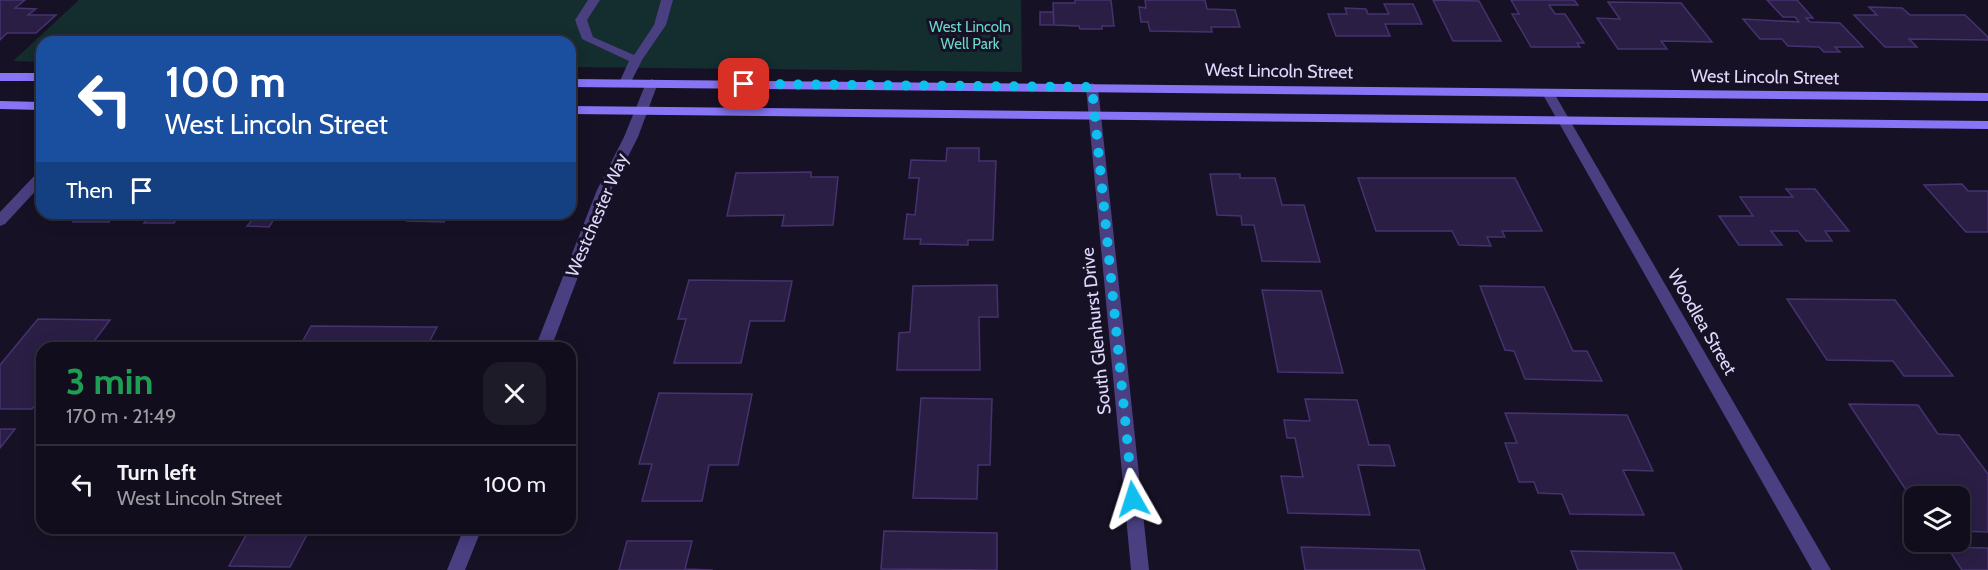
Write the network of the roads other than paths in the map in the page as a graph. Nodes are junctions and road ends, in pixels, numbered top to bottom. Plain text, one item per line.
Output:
1 (594, 0) edge
2 (667, 0) edge
3 (636, 60) junction
4 (0, 76) edge
5 (36, 77) edge
6 (576, 82) edge
7 (625, 83) junction
8 (652, 83) junction
9 (1092, 87) junction
10 (1548, 93) junction
11 (1988, 98) edge
12 (0, 105) edge
13 (36, 106) edge
14 (576, 110) edge
15 (641, 111) junction
16 (1094, 115) junction
17 (1563, 121) junction
18 (1988, 125) edge
19 (36, 182) edge
20 (0, 221) edge
21 (545, 342) edge
22 (471, 534) edge
23 (456, 570) edge
24 (1140, 570) edge
25 (1822, 570) edge

1 - 3 street
2 - 3 street
3 - 7 street
4 - 5 street
6 - 7 street, West Lincoln Street
7 - 8 street, West Lincoln Street
8 - 9 street, West Lincoln Street
8 - 15 street, Westchester Way
9 - 10 street, West Lincoln Street
9 - 16 street, South Glenhurst Drive
10 - 11 street, West Lincoln Street
10 - 17 street, Woodlea Street
12 - 13 street
14 - 15 street
15 - 16 street
15 - 21 street, Westchester Way
16 - 17 street
16 - 24 street, South Glenhurst Drive
17 - 18 street
17 - 25 street, Woodlea Street
19 - 20 street
22 - 23 street

